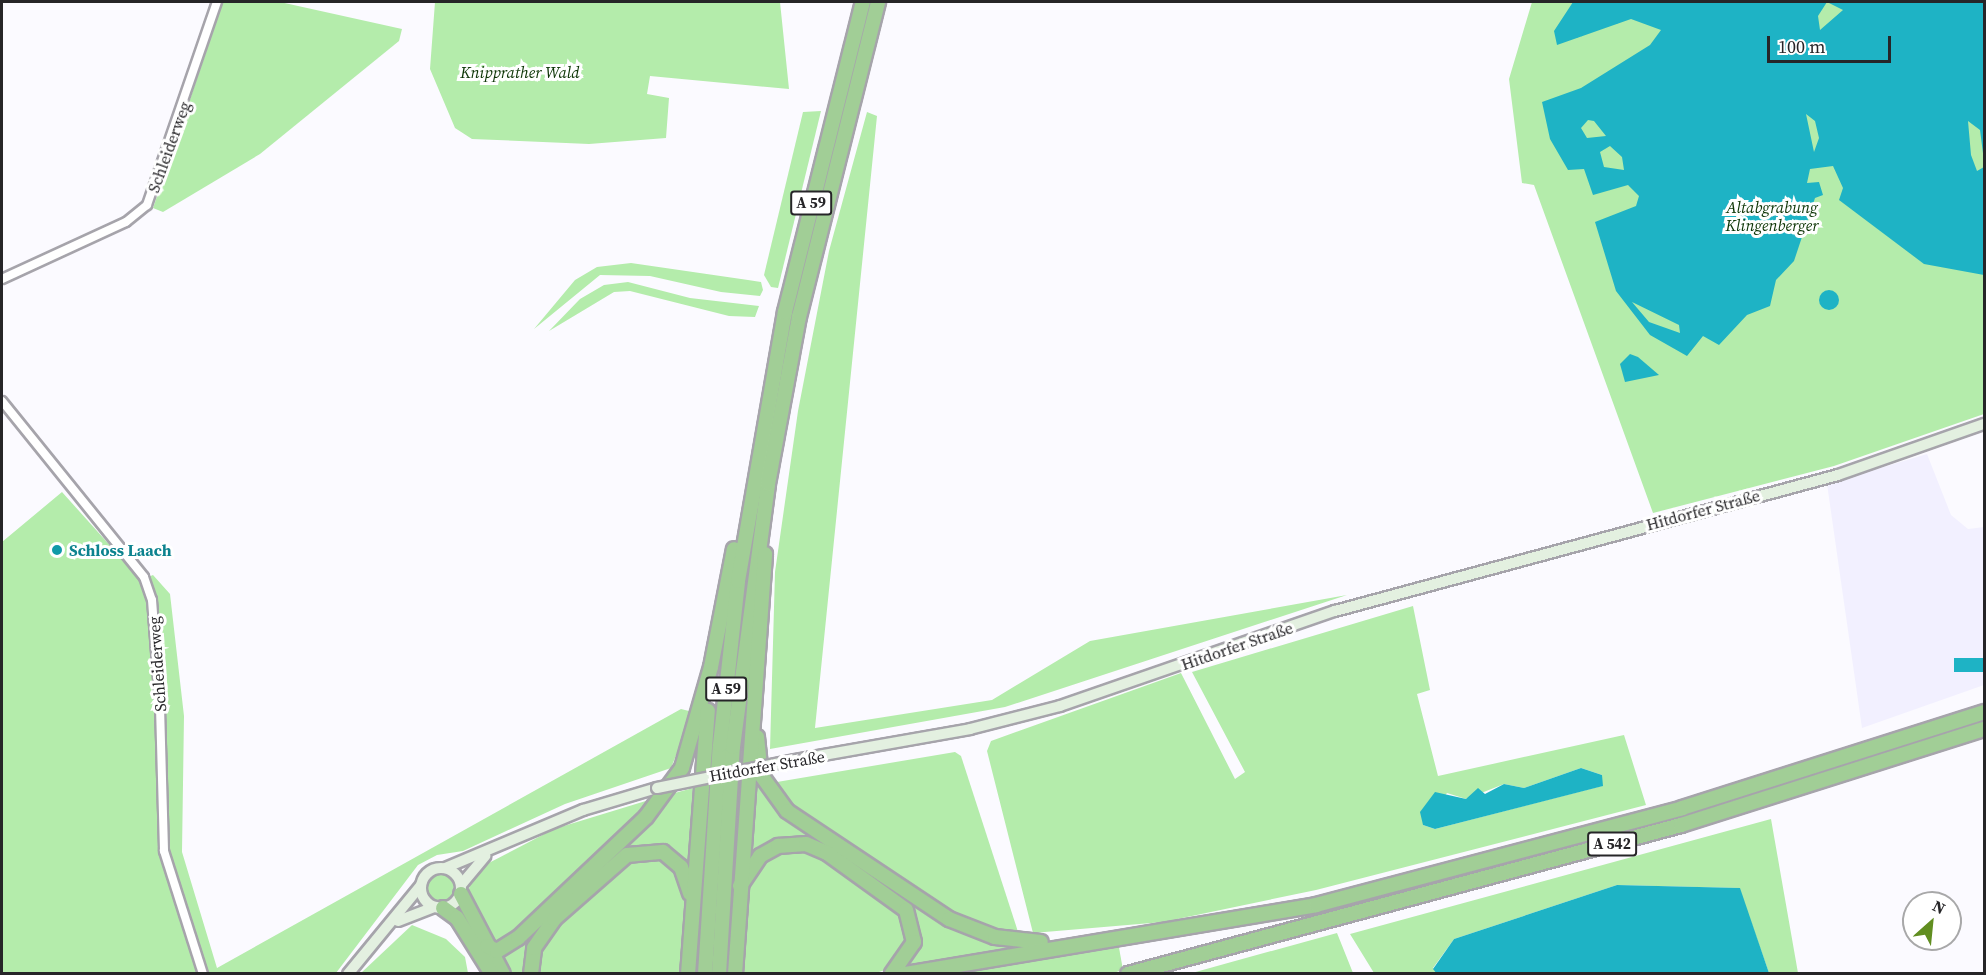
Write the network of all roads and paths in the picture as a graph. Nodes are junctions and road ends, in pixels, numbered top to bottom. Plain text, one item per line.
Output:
1 (217, 2) edge
2 (863, 2) edge
3 (878, 2) edge
4 (2, 279) edge
5 (2, 401) edge
6 (767, 407) junction
7 (1984, 424) edge
8 (768, 484) junction
9 (711, 667) junction
10 (756, 689) junction
11 (1984, 712) edge
12 (1984, 729) edge
13 (487, 854) junction
14 (445, 867) junction
15 (421, 885) junction
16 (461, 889) junction
17 (737, 894) junction
18 (692, 899) junction
19 (439, 907) junction
20 (392, 924) junction
21 (1067, 943) junction
22 (484, 951) junction
23 (203, 974) edge
24 (348, 974) edge
25 (490, 974) edge
26 (503, 974) edge
27 (531, 974) edge
28 (688, 974) edge
29 (705, 974) edge
30 (719, 974) edge
31 (735, 974) edge
32 (892, 974) edge
33 (905, 974) edge
34 (1128, 974) edge

1 - 4 street, Schleiderweg
2 - 6 highway, A 59
3 - 8 highway, A 59
5 - 23 street, Schleiderweg
6 - 9 highway
6 - 29 highway, A 59
7 - 13 main road, Hitdorfer Straße, bridge
8 - 10 highway
8 - 30 highway, A 59
9 - 18 highway
9 - 22 highway
10 - 17 highway
10 - 21 highway
11 - 21 highway, A 542
12 - 34 highway, A 542
13 - 14 main road, Hitdorfer Straße
13 - 16 main road, Hitdorfer Straße
14 - 15 main road
14 - 16 main road
15 - 19 main road
15 - 20 main road
16 - 19 main road
16 - 22 highway
17 - 31 highway
17 - 32 highway
18 - 27 highway
18 - 28 highway
19 - 20 main road
19 - 22 highway
20 - 24 main road
21 - 33 highway, A 542
22 - 25 highway
22 - 26 highway

